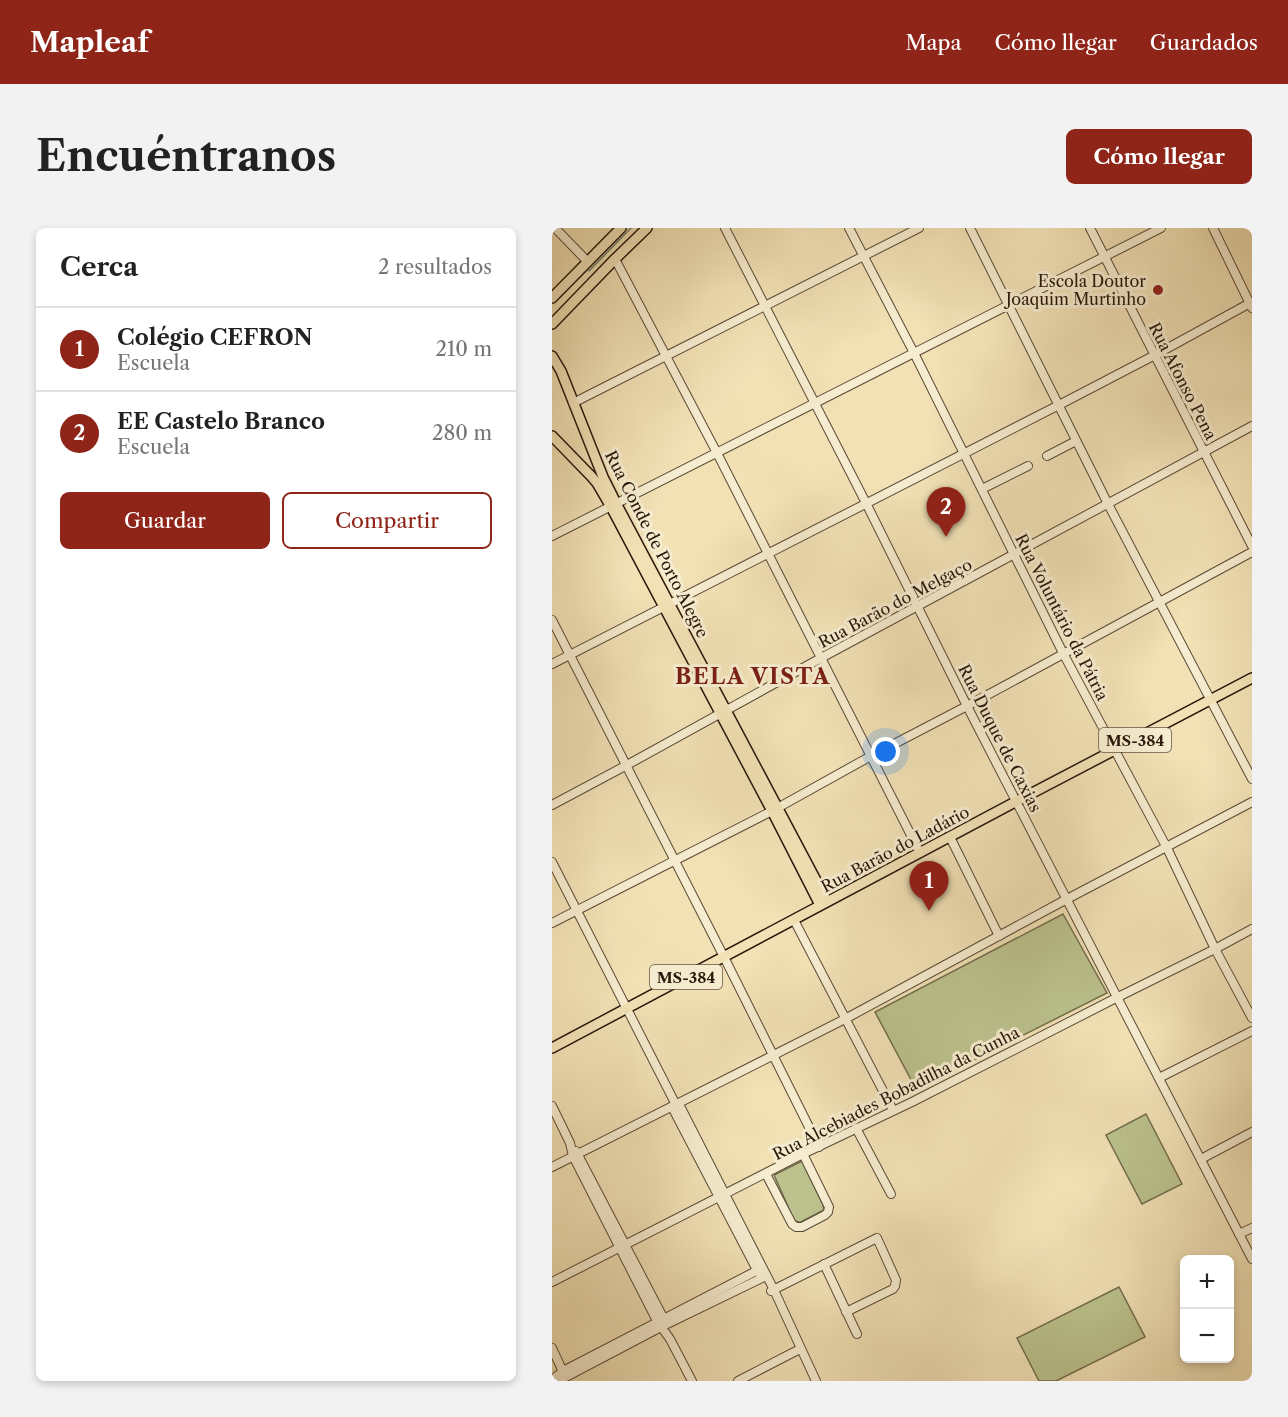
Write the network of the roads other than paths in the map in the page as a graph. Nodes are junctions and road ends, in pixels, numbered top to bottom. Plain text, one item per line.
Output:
1 (555, 228) edge
2 (621, 228) edge
3 (647, 228) edge
4 (725, 228) edge
5 (849, 228) edge
6 (919, 228) edge
7 (970, 228) edge
8 (1090, 228) edge
9 (1214, 228) edge
10 (1157, 229) edge
11 (863, 256) junction
12 (1105, 257) junction
13 (615, 259) junction
14 (588, 262) junction
15 (552, 298) edge
16 (1009, 305) junction
17 (1251, 305) edge
18 (765, 306) junction
19 (552, 324) edge
20 (914, 353) junction
21 (1155, 355) junction
22 (552, 356) edge
23 (665, 356) junction
24 (573, 404) junction
25 (815, 404) junction
26 (1059, 405) junction
27 (1252, 426) edge
28 (552, 436) edge
29 (1076, 441) junction
30 (1204, 452) junction
31 (717, 453) junction
32 (963, 453) junction
33 (1047, 456) dead end
34 (1028, 466) dead end
35 (982, 489) junction
36 (866, 503) junction
37 (1108, 504) junction
38 (614, 506) junction
39 (552, 536) edge
40 (1252, 546) edge
41 (1252, 552) edge
42 (768, 553) junction
43 (1015, 554) junction
44 (1159, 601) junction
45 (667, 604) junction
46 (918, 606) junction
47 (552, 620) edge
48 (1063, 653) junction
49 (570, 655) junction
50 (821, 658) junction
51 (552, 664) edge
52 (1252, 678) edge
53 (1211, 700) junction
54 (967, 706) junction
55 (723, 712) junction
56 (1115, 751) junction
57 (871, 756) junction
58 (627, 765) junction
59 (1252, 779) edge
60 (1017, 801) junction
61 (1252, 802) edge
62 (552, 805) edge
63 (775, 809) junction
64 (950, 837) junction
65 (1167, 848) junction
66 (920, 853) junction
67 (675, 860) junction
68 (552, 862) edge
69 (1067, 899) junction
70 (823, 903) junction
71 (577, 910) junction
72 (794, 920) junction
73 (552, 923) edge
74 (1252, 929) edge
75 (999, 936) junction
76 (1215, 949) junction
77 (724, 957) junction
78 (1118, 996) junction
79 (627, 1008) junction
80 (845, 1018) junction
81 (1252, 1018) edge
82 (1252, 1031) edge
83 (552, 1048) edge
84 (773, 1054) junction
85 (1159, 1078) junction
86 (675, 1104) junction
87 (552, 1106) edge
88 (893, 1110) junction
89 (856, 1128) junction
90 (1252, 1132) edge
91 (819, 1147) junction
92 (576, 1154) junction
93 (803, 1155) junction
94 (1201, 1159) junction
95 (552, 1167) edge
96 (766, 1173) junction
97 (891, 1194) dead end
98 (723, 1196) junction
99 (1252, 1228) edge
100 (1239, 1234) junction
101 (623, 1246) junction
102 (1252, 1259) edge
103 (824, 1264) junction
104 (760, 1269) junction
105 (764, 1277) junction
106 (552, 1282) edge
107 (774, 1293) junction
108 (846, 1312) junction
109 (662, 1323) junction
110 (857, 1334) dead end
111 (552, 1348) edge
112 (800, 1349) junction
113 (565, 1377) edge
114 (554, 1379) edge
115 (744, 1380) edge
116 (692, 1381) edge
117 (816, 1381) edge

1 - 14 street
2 - 14 main road
3 - 13 main road
4 - 18 street, Rua Duque de Caxias
5 - 11 street, Rua Voluntário da Pátria
6 - 11 street
7 - 16 street
8 - 12 street, Rua Afonso Pena
9 - 17 street
10 - 12 street
11 - 18 street
11 - 20 street, Rua Voluntário da Pátria
12 - 16 street
12 - 21 street, Rua Afonso Pena
13 - 19 main road
13 - 23 street
14 - 15 main road
16 - 20 street
16 - 26 street
17 - 21 street
18 - 23 street
18 - 25 street, Rua Duque de Caxias
20 - 25 street
20 - 32 street, Rua Voluntário da Pátria
21 - 26 street
21 - 30 street, Rua Afonso Pena
22 - 24 main road, Rua Conde de Porto Alegre
23 - 24 street
23 - 31 street
24 - 38 main road, Rua Conde de Porto Alegre
25 - 31 street
25 - 36 street, Rua Duque de Caxias
26 - 29 street
26 - 32 street
27 - 30 street, Rua Barão do Melgaço
28 - 38 main road, Rua Conde de Porto Alegre
29 - 33 street
29 - 37 street
30 - 37 street, Rua Barão do Melgaço
30 - 40 street, Rua Afonso Pena
31 - 38 street
31 - 42 street
32 - 35 street, Rua Voluntário da Pátria
32 - 36 street
34 - 35 street
35 - 43 street, Rua Voluntário da Pátria
36 - 42 street
36 - 46 street, Rua Duque de Caxias
37 - 43 street, Rua Barão do Melgaço
37 - 44 street
38 - 39 street
38 - 45 main road, Rua Conde de Porto Alegre
41 - 44 street
42 - 45 street
42 - 50 street
43 - 46 street, Rua Barão do Melgaço
43 - 48 street, Rua Voluntário da Pátria
44 - 48 street
44 - 53 street
45 - 49 street
45 - 55 main road, Rua Conde de Porto Alegre
46 - 50 street, Rua Barão do Melgaço
46 - 54 street, Rua Duque de Caxias
47 - 49 street
48 - 54 street
48 - 56 street, Rua Voluntário da Pátria
49 - 51 street
49 - 58 street
50 - 55 street, Rua Barão do Melgaço
50 - 57 street
52 - 53 main road, Rua Barão do Ladário / MS-384
53 - 56 main road, Rua Barão do Ladário / MS-384
53 - 59 street
54 - 57 street
54 - 60 street, Rua Duque de Caxias
55 - 58 street, Rua Barão do Melgaço
55 - 63 main road, Rua Conde de Porto Alegre
56 - 60 main road, Rua Barão do Ladário / MS-384
56 - 65 street, Rua Voluntário da Pátria
57 - 63 street
57 - 66 street
58 - 62 street, Rua Barão do Melgaço
58 - 67 street
60 - 64 main road, Rua Barão do Ladário / MS-384
60 - 69 street, Rua Duque de Caxias
61 - 65 street
63 - 67 street
63 - 70 main road, Rua Conde de Porto Alegre
64 - 66 main road, Rua Barão do Ladário / MS-384
64 - 75 street
65 - 69 street
65 - 76 street, Rua Voluntário da Pátria
66 - 70 main road, Rua Barão do Ladário / MS-384
67 - 71 street
67 - 77 street
68 - 71 street
69 - 75 street
69 - 78 street, Rua Duque de Caxias
70 - 72 main road, Rua Barão do Ladário / MS-384
71 - 73 street
71 - 79 street
72 - 77 main road, Rua Barão do Ladário / MS-384
72 - 80 street
74 - 76 street, Rua Alcebiades Bobadilha da Cunha
75 - 80 street
76 - 78 street, Rua Alcebiades Bobadilha da Cunha
76 - 81 street, Rua Voluntário da Pátria
77 - 79 main road, Rua Barão do Ladário / MS-384
77 - 84 street
78 - 85 street, Rua Duque de Caxias
78 - 88 street, Rua Alcebiades Bobadilha da Cunha
79 - 83 main road, Rua Barão do Ladário / MS-384
79 - 86 street
80 - 84 street
80 - 88 street
82 - 85 street
84 - 86 street
84 - 91 street
85 - 94 street, Rua Duque de Caxias
86 - 92 street
86 - 98 street
87 - 92 street
88 - 89 street, Rua Alcebiades Bobadilha da Cunha
89 - 91 street, Rua Alcebiades Bobadilha da Cunha
89 - 97 street
90 - 94 street
91 - 93 street, Rua Alcebiades Bobadilha da Cunha
92 - 95 street
92 - 101 street
93 - 96 street, Rua Alcebiades Bobadilha da Cunha
93 - 96 street
94 - 100 street, Rua Duque de Caxias
96 - 98 street, Rua Alcebiades Bobadilha da Cunha
98 - 101 street, Rua Alcebiades Bobadilha da Cunha
98 - 104 street
99 - 100 street
100 - 102 street, Rua Duque de Caxias
101 - 106 street, Rua Alcebiades Bobadilha da Cunha
101 - 109 street
103 - 107 street
103 - 108 street
103 - 108 street
104 - 105 street
104 - 109 street
105 - 107 street
105 - 109 street
107 - 112 street
108 - 110 street
109 - 113 street
109 - 116 street
111 - 113 street
112 - 115 street
112 - 117 street
113 - 114 street

